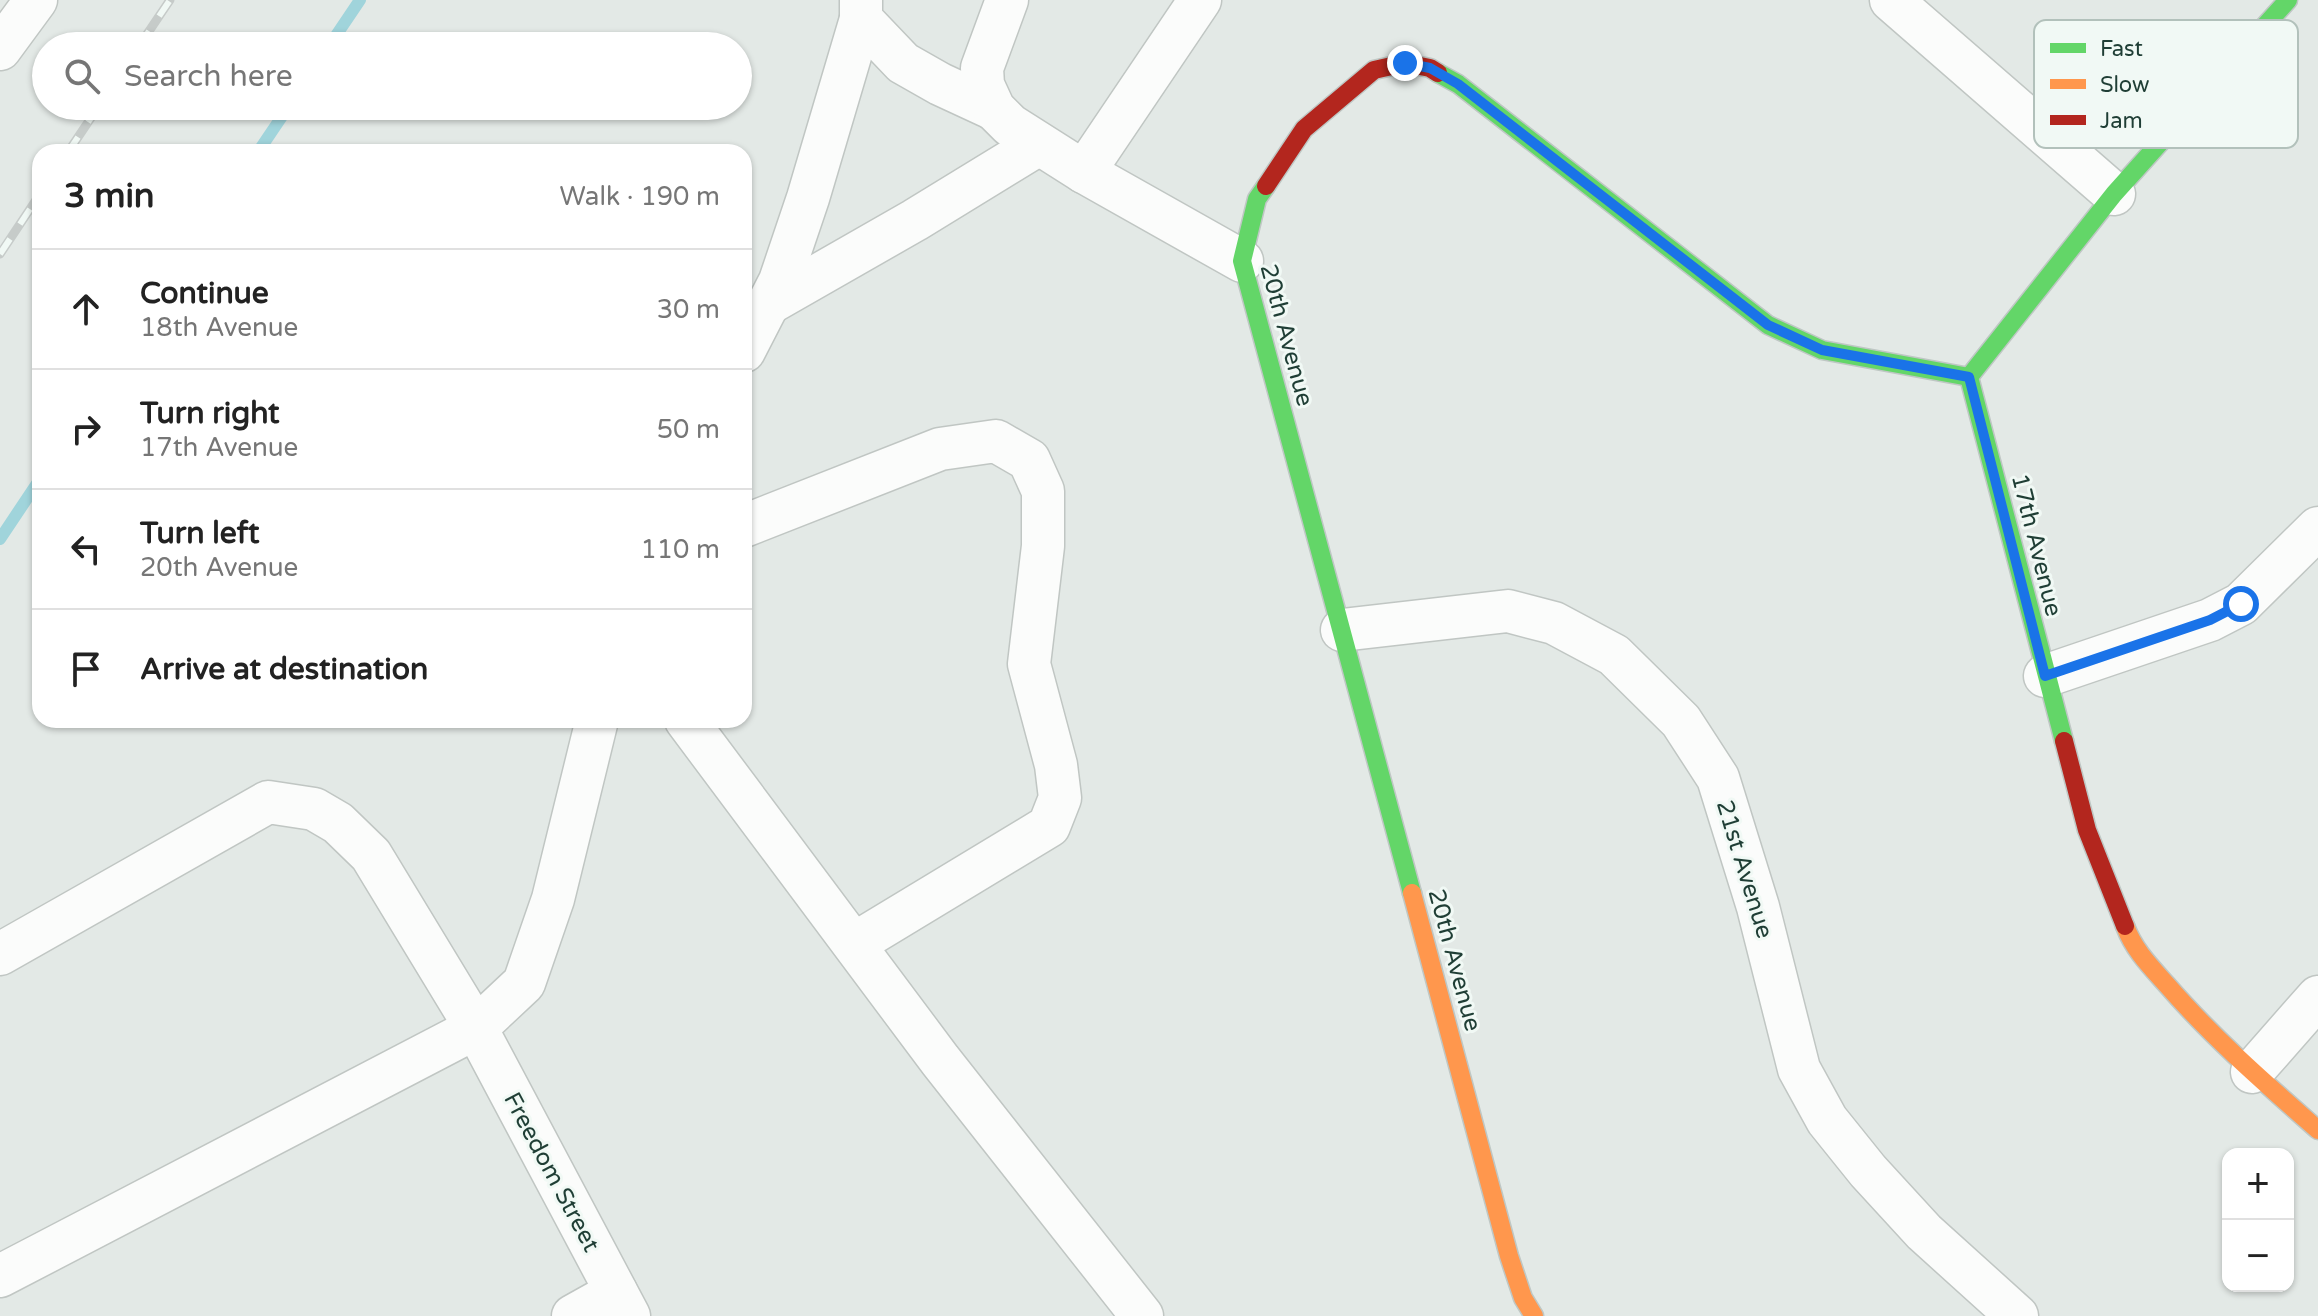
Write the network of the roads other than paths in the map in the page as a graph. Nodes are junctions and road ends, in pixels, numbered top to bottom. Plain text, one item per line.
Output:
1 (36, 0) edge
2 (1007, 0) edge
3 (1200, 0) edge
4 (1891, 0) edge
5 (2288, 0) edge
6 (861, 10) edge
7 (2270, 20) edge
8 (0, 49) edge
9 (994, 109) junction
10 (2034, 124) edge
11 (1039, 144) junction
12 (2061, 148) edge
13 (2155, 148) edge
14 (1084, 172) junction
15 (2114, 194) junction
16 (1242, 261) junction
17 (768, 304) junction
18 (752, 335) edge
19 (1969, 377) junction
20 (752, 523) edge
21 (2318, 528) edge
22 (1342, 630) junction
23 (2045, 676) junction
24 (595, 728) edge
25 (692, 728) edge
26 (854, 944) junction
27 (0, 954) edge
28 (2318, 997) edge
29 (476, 1028) junction
30 (2252, 1072) junction
31 (2318, 1130) edge
32 (0, 1276) edge
33 (622, 1304) edge
34 (573, 1316) edge
35 (1142, 1316) edge
36 (1534, 1316) edge
37 (2017, 1316) edge

1 - 8 street
2 - 9 street
3 - 14 street
4 - 10 street
5 - 7 street
6 - 9 street
6 - 17 street
9 - 11 street
11 - 14 street
11 - 17 street
12 - 15 street
13 - 15 street
14 - 16 street
15 - 19 street
16 - 19 street, 20th Avenue
16 - 22 street, 20th Avenue
17 - 18 street
19 - 23 street, 17th Avenue
20 - 26 street
21 - 23 street
22 - 36 street, 20th Avenue
22 - 37 street, 21st Avenue
23 - 30 street, 17th Avenue
24 - 29 street
25 - 26 street
26 - 35 street
27 - 29 street, Freedom Street
28 - 30 street
29 - 32 street
29 - 33 street, Freedom Street
30 - 31 street, 17th Avenue
33 - 34 street

